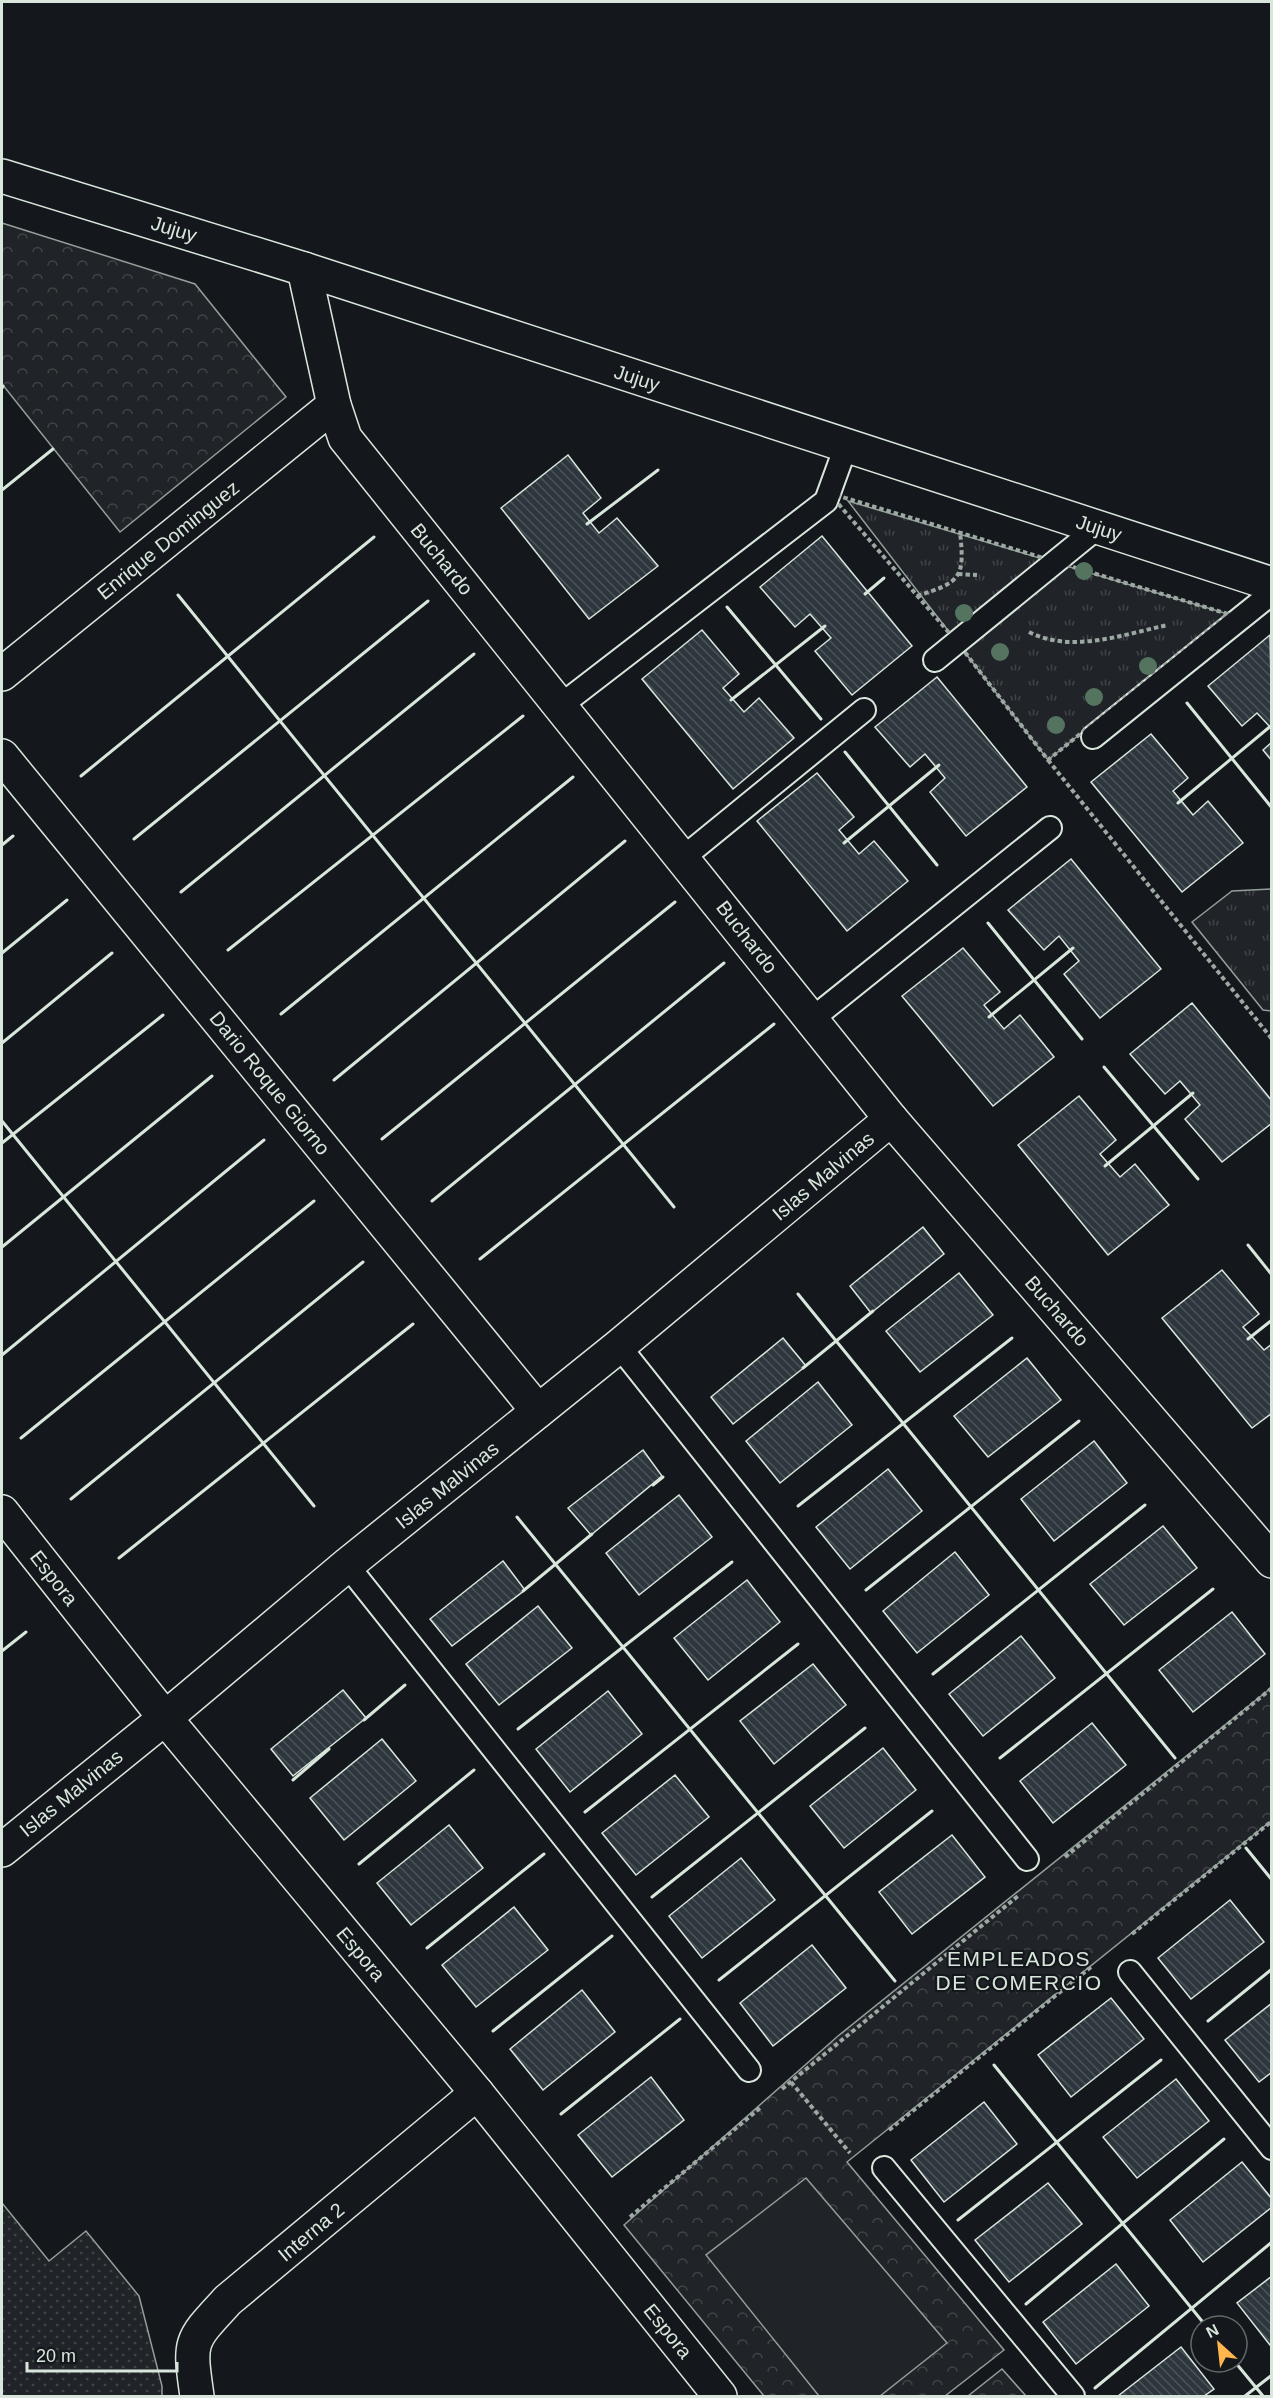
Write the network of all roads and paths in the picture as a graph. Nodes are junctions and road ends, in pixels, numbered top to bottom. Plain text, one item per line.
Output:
1 (2, 176) edge
2 (304, 269) junction
3 (333, 405) junction
4 (846, 447) junction
5 (1097, 528) junction
6 (960, 532) dead end
7 (958, 574) junction
8 (1272, 584) edge
9 (1272, 593) edge
10 (918, 596) dead end
11 (1011, 598) junction
12 (1228, 614) dead end
13 (1217, 616) dead end
14 (1173, 624) dead end
15 (935, 660) dead end
16 (2, 674) edge
17 (560, 706) junction
18 (864, 710) dead end
19 (1093, 737) dead end
20 (2, 756) edge
21 (1048, 760) dead end
22 (1050, 828) dead end
23 (684, 857) junction
24 (812, 1019) junction
25 (1272, 1039) edge
26 (891, 1119) junction
27 (619, 1346) junction
28 (538, 1411) junction
29 (2, 1512) edge
30 (1272, 1561) edge
31 (347, 1565) junction
32 (1272, 1688) edge
33 (165, 1718) junction
34 (1272, 1821) edge
35 (2, 1850) edge
36 (1028, 1859) dead end
37 (1059, 1862) dead end
38 (1022, 1893) dead end
39 (1123, 1941) dead end
40 (1095, 1963) dead end
41 (1130, 1972) dead end
42 (749, 2070) dead end
43 (477, 2093) junction
44 (774, 2097) dead end
45 (765, 2104) dead end
46 (882, 2136) dead end
47 (1272, 2148) edge
48 (884, 2168) dead end
49 (598, 2244) junction
50 (197, 2397) edge
51 (720, 2397) edge
52 (1073, 2397) edge

1 - 2 street, Jujuy
2 - 3 street, Buchardo
2 - 4 street, Jujuy
3 - 16 street, Enrique Dominguez
3 - 17 street, Buchardo
4 - 5 street, Jujuy
4 - 17 lane
5 - 8 street, Jujuy
5 - 11 lane
6 - 7 path
7 - 10 path
7 - 11 path
9 - 19 lane
11 - 14 path
11 - 15 lane
12 - 13 path
17 - 23 street, Buchardo
18 - 23 lane
20 - 28 street, Dario Roque Giorno
21 - 25 path
22 - 24 lane
23 - 24 street, Buchardo
24 - 26 street, Buchardo
26 - 27 street, Islas Malvinas
26 - 30 street, Buchardo
27 - 28 street, Islas Malvinas
27 - 36 lane
28 - 31 street, Islas Malvinas
29 - 33 street, Espora
31 - 33 street, Islas Malvinas
31 - 42 lane
32 - 37 path
33 - 35 street, Islas Malvinas
33 - 43 street, Espora
34 - 39 path
38 - 44 path
40 - 46 path
41 - 47 lane
43 - 49 street, Espora
43 - 50 street, Interna 2
45 - 49 path
48 - 52 lane
49 - 51 street, Espora

